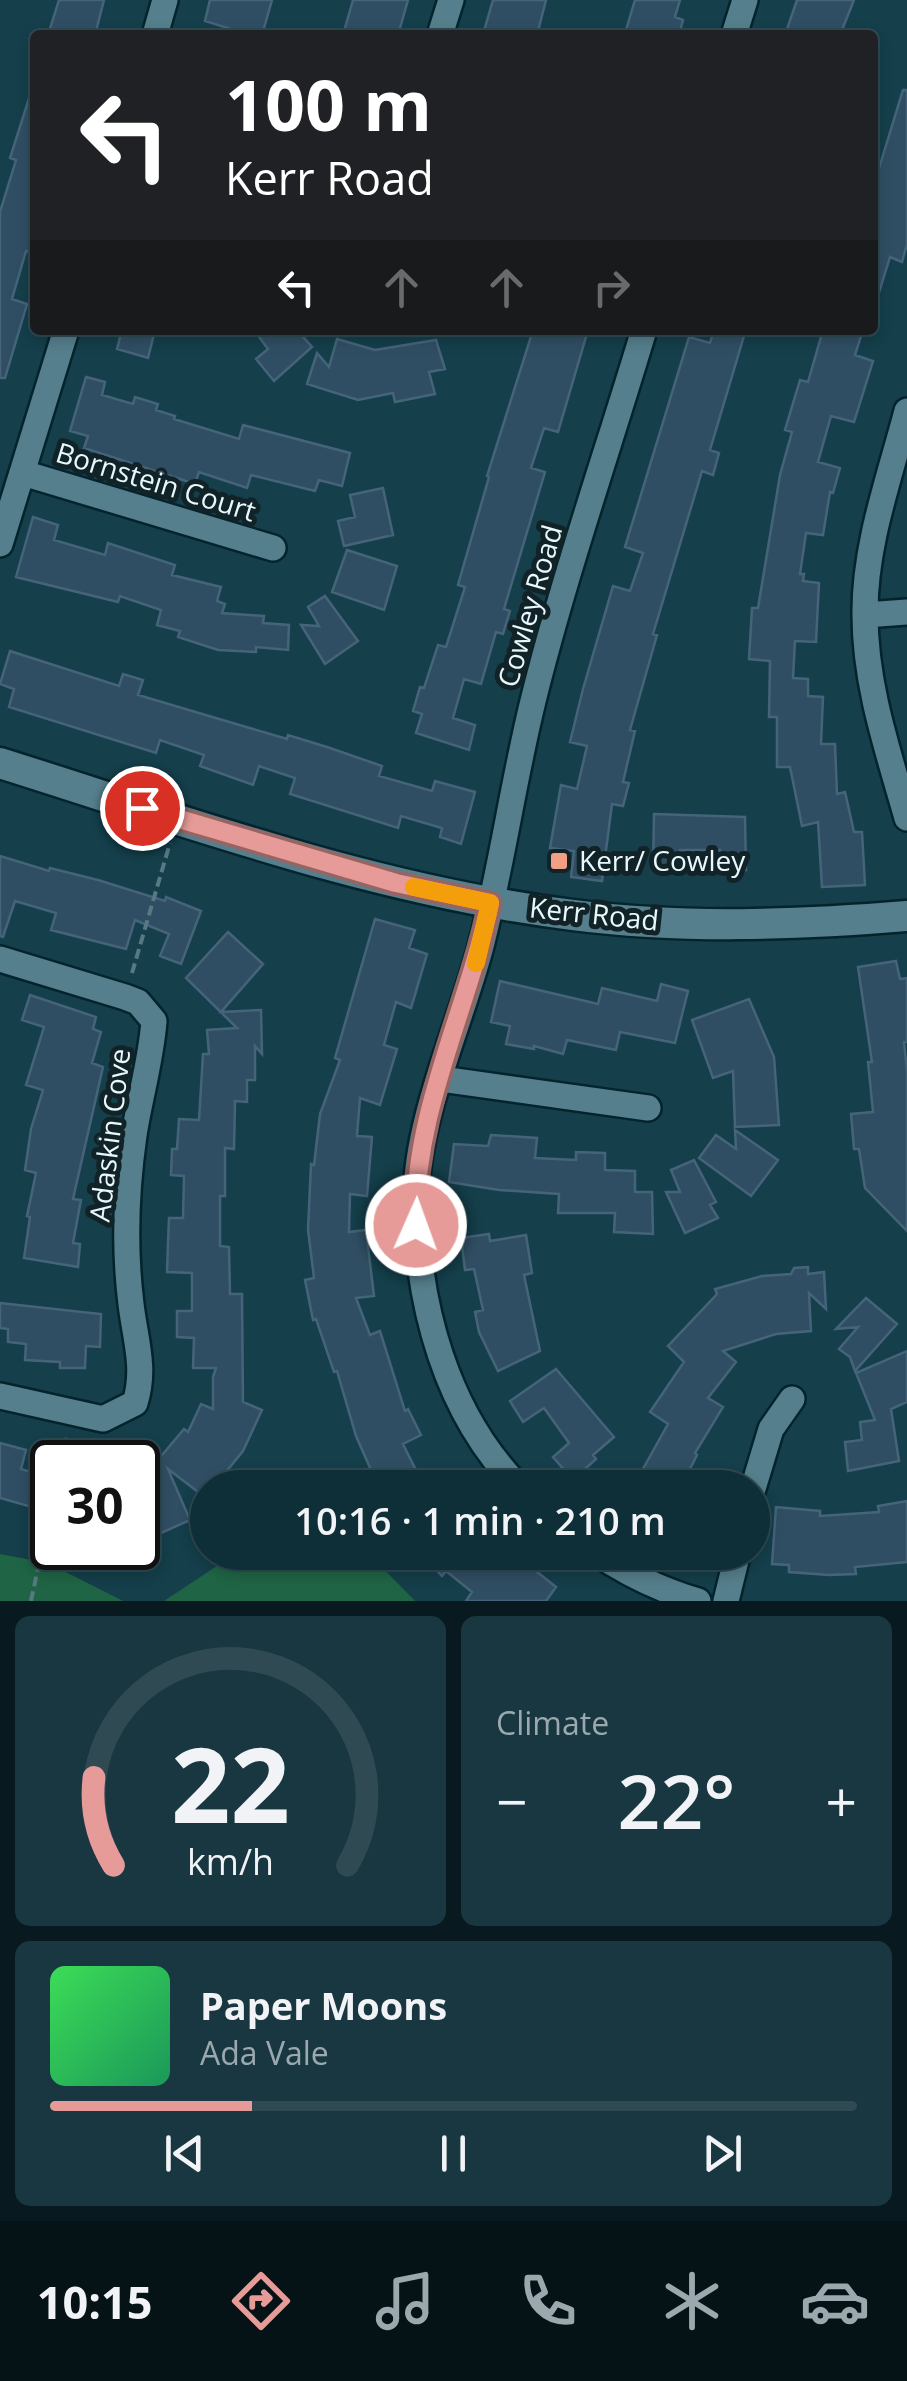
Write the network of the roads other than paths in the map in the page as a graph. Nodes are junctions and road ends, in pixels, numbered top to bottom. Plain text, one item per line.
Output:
1 (165, 0) edge
2 (452, 0) edge
3 (745, 0) edge
4 (156, 30) edge
5 (442, 30) edge
6 (736, 30) edge
7 (64, 335) edge
8 (642, 335) edge
9 (907, 410) edge
10 (22, 473) junction
11 (0, 544) edge
12 (273, 548) dead end
13 (907, 612) edge
14 (865, 614) junction
15 (0, 763) edge
16 (907, 818) edge
17 (490, 903) junction
18 (907, 916) edge
19 (0, 958) edge
20 (441, 1079) junction
21 (648, 1108) dead end
22 (0, 1396) edge
23 (792, 1399) dead end
24 (506, 1470) edge
25 (758, 1470) edge
26 (623, 1570) edge
27 (734, 1570) edge
28 (698, 1601) edge
29 (726, 1601) edge

1 - 4 street
2 - 5 street
3 - 6 street
7 - 10 street
8 - 17 street, Cowley Road
9 - 14 street
10 - 11 street
10 - 12 street, Bornstein Court
13 - 14 street
14 - 16 street
15 - 17 street, Kerr Road
17 - 18 street, Kerr Road
17 - 20 street, Cowley Road
19 - 22 street, Adaskin Cove
20 - 21 street
20 - 24 street, Cowley Road
23 - 25 street
26 - 28 street
27 - 29 street

